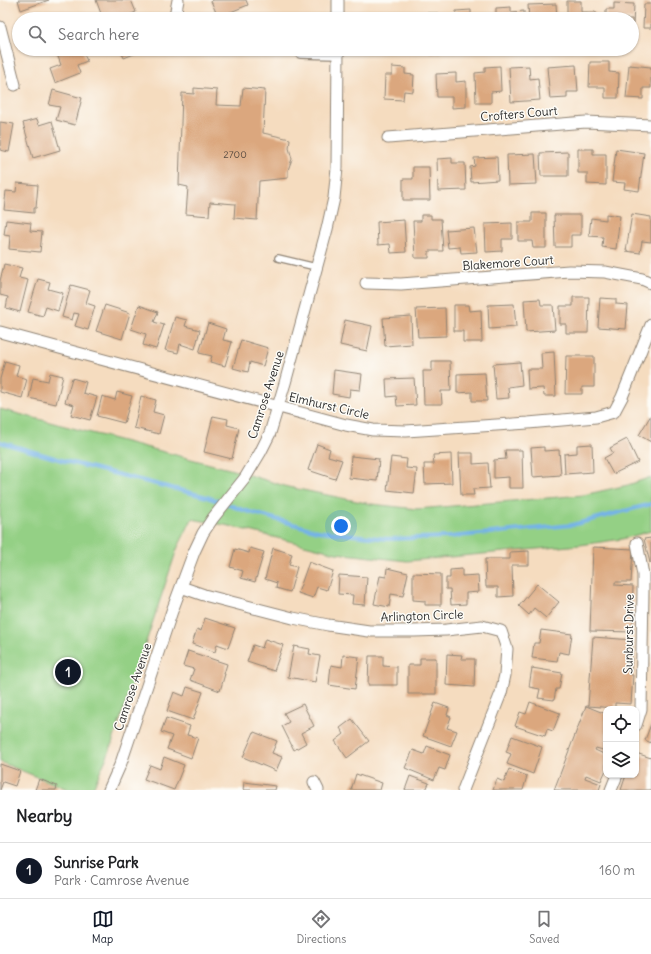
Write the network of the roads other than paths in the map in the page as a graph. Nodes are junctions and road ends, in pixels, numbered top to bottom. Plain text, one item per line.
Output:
1 (178, 0) edge
2 (338, 0) edge
3 (176, 12) edge
4 (338, 12) edge
5 (0, 27) edge
6 (338, 56) edge
7 (15, 85) dead end
8 (651, 125) edge
9 (388, 138) dead end
10 (278, 258) dead end
11 (316, 267) junction
12 (651, 283) edge
13 (366, 284) dead end
14 (651, 325) edge
15 (0, 332) edge
16 (278, 407) junction
17 (637, 543) dead end
18 (181, 587) junction
19 (647, 590) edge
20 (646, 691) edge
21 (639, 715) edge
22 (616, 778) edge
23 (109, 790) edge
24 (463, 790) edge
25 (611, 790) edge

1 - 3 street
2 - 4 street
5 - 7 street
6 - 11 street, Camrose Avenue
8 - 9 street, Crofters Court
10 - 11 lane
11 - 16 street, Camrose Avenue
12 - 13 street, Blakemore Court
14 - 16 street, Elmhurst Circle
15 - 16 street, Elmhurst Circle
16 - 18 street, Camrose Avenue
17 - 19 street, Sunburst Drive
18 - 23 street, Camrose Avenue
18 - 24 street, Arlington Circle
19 - 20 street, Sunburst Drive
20 - 21 street, Sunburst Drive
22 - 25 street

